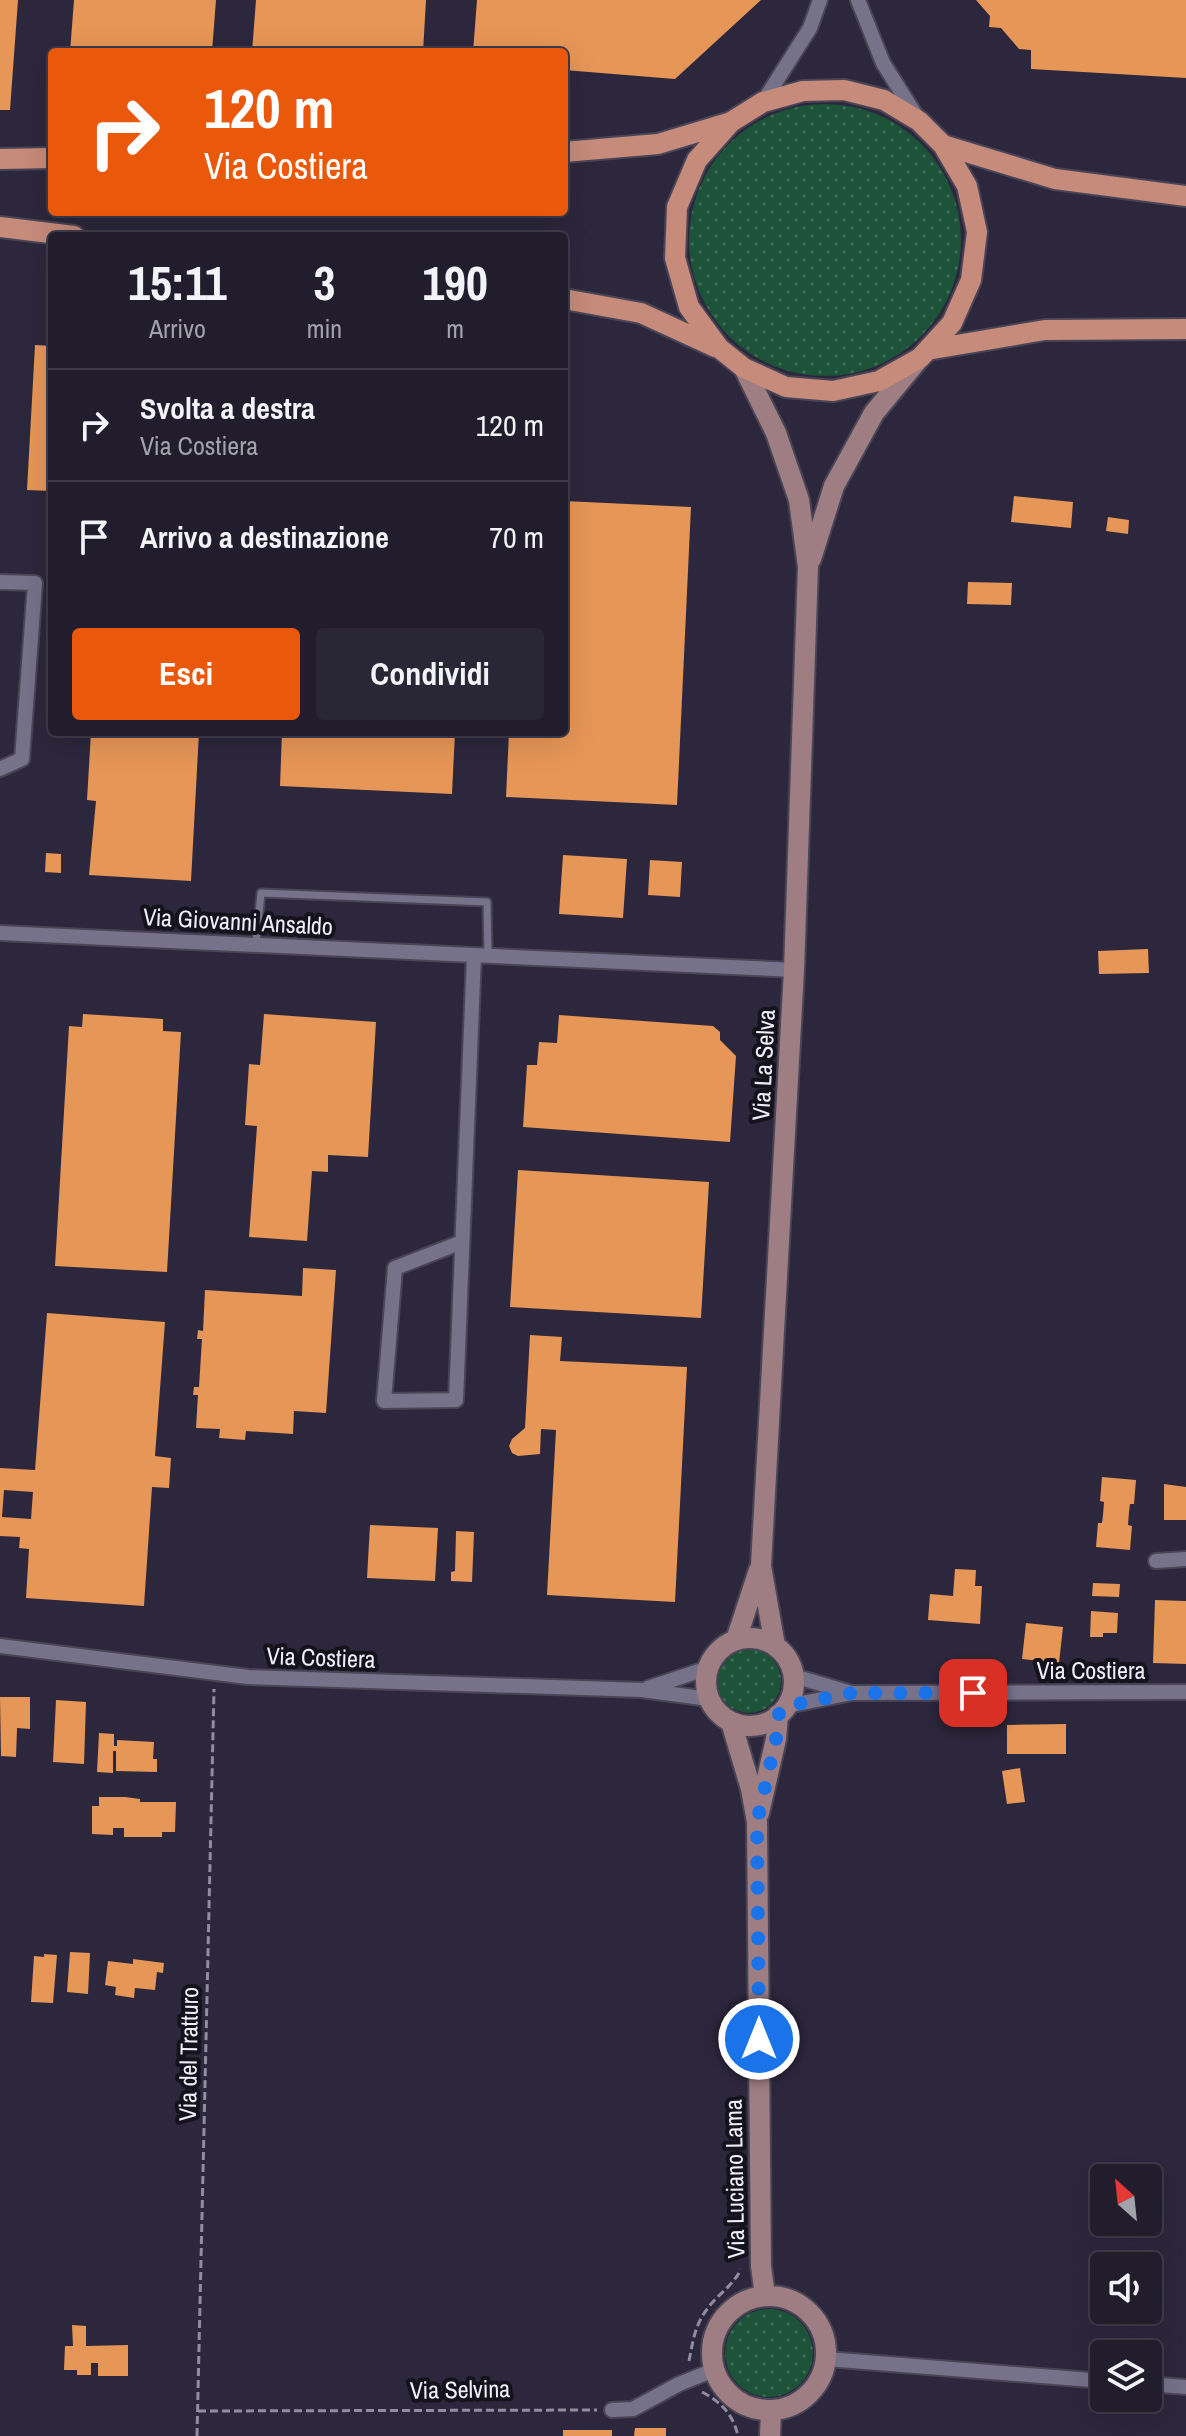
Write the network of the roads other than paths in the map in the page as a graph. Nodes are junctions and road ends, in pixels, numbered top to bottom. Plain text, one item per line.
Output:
1 (820, 0) edge
2 (858, 0) edge
3 (763, 102) junction
4 (919, 121) junction
5 (731, 122) junction
6 (943, 145) junction
7 (568, 152) edge
8 (48, 158) edge
9 (0, 159) edge
10 (1186, 196) edge
11 (0, 227) edge
12 (48, 233) edge
13 (568, 300) edge
14 (1186, 329) edge
15 (719, 348) junction
16 (923, 354) junction
17 (744, 368) junction
18 (808, 567) junction
19 (0, 582) edge
20 (0, 769) edge
21 (0, 933) edge
22 (256, 943) junction
23 (481, 954) junction
24 (794, 970) junction
25 (462, 1242) junction
26 (1186, 1559) edge
27 (1156, 1561) dead end
28 (761, 1566) junction
29 (736, 1640) junction
30 (0, 1646) edge
31 (775, 1646) junction
32 (708, 1668) junction
33 (794, 1676) junction
34 (642, 1690) junction
35 (1186, 1692) edge
36 (852, 1693) junction
37 (709, 1699) junction
38 (782, 1711) junction
39 (731, 1722) junction
40 (757, 1822) junction
41 (765, 2296) junction
42 (827, 2359) junction
43 (714, 2370) junction
44 (1090, 2380) edge
45 (1162, 2385) edge
46 (1186, 2387) edge
47 (612, 2410) road end
48 (771, 2411) junction
49 (770, 2436) edge

1 - 3 street
2 - 4 street
3 - 4 main road
3 - 5 main road
4 - 6 main road
5 - 7 main road
5 - 15 main road
6 - 10 main road
6 - 16 main road
8 - 9 main road
11 - 12 main road
13 - 15 main road
14 - 16 main road
15 - 17 main road
16 - 17 main road
16 - 18 street, Via La Selva
17 - 18 street, Via La Selva
18 - 24 street, Via La Selva
19 - 20 street
21 - 22 street, Via Giovanni Ansaldo
22 - 23 street, Via Giovanni Ansaldo
22 - 23 lane
23 - 24 street, Via Giovanni Ansaldo
23 - 25 street
24 - 28 street, Via La Selva
25 - 25 street
26 - 27 street
28 - 29 street, Via La Selva
28 - 31 street, Via La Selva
29 - 31 street
29 - 32 street
30 - 34 street, Via Costiera
31 - 33 street
32 - 34 street, Via Costiera
32 - 37 street
33 - 36 street, Via Costiera
33 - 38 street
34 - 37 street, Via Costiera
35 - 36 street, Via Costiera
36 - 38 street, Via Costiera
37 - 39 street
38 - 39 street
38 - 40 street, Via Luciano Lama
39 - 40 street, Via Luciano Lama
40 - 41 street, Via Luciano Lama
41 - 42 street
41 - 43 street
42 - 44 street
42 - 48 street
43 - 47 street
43 - 48 street
45 - 46 street
48 - 49 street

